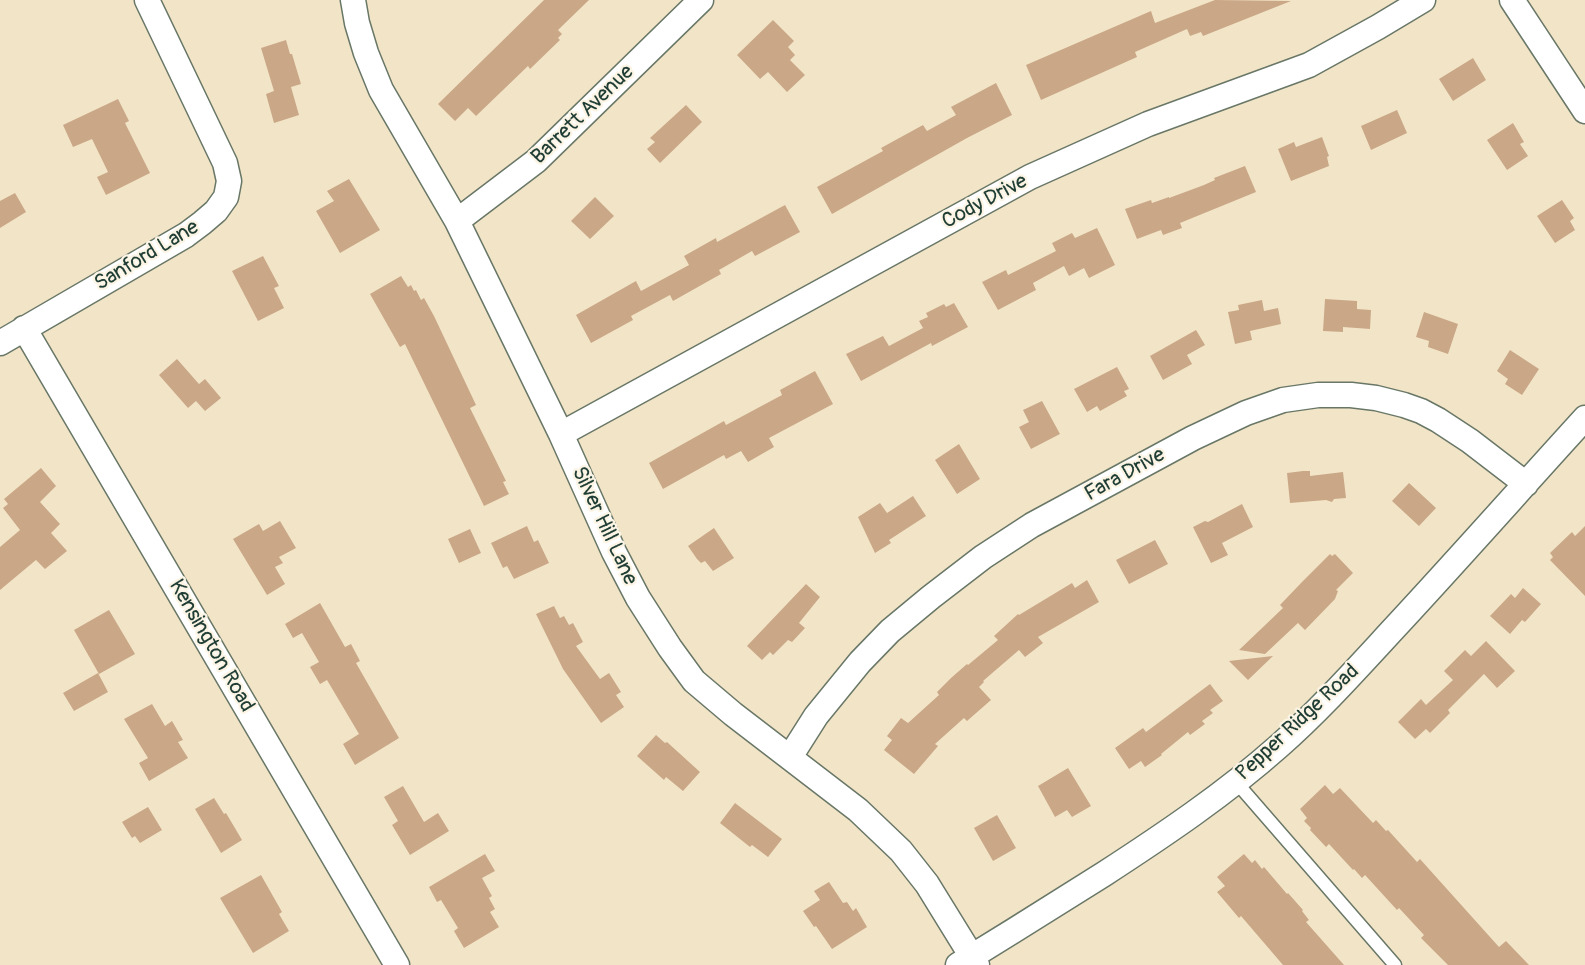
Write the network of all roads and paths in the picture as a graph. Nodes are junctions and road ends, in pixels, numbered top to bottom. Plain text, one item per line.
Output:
1 (147, 0) edge
2 (353, 0) edge
3 (701, 0) edge
4 (1423, 0) edge
5 (1512, 0) edge
6 (1585, 111) edge
7 (457, 221) junction
8 (24, 328) junction
9 (0, 342) edge
10 (1585, 418) edge
11 (561, 434) junction
12 (1526, 484) junction
13 (790, 757) junction
14 (1236, 782) junction
15 (969, 962) edge
16 (397, 965) edge
17 (1395, 965) edge

1 - 8 street, Sanford Lane
2 - 7 street, Silver Hill Lane
3 - 7 street, Barrett Avenue
4 - 11 street, Cody Drive
5 - 6 street
7 - 11 street, Silver Hill Lane
8 - 9 street, Sanford Lane
8 - 16 street, Kensington Road
10 - 12 street, Pepper Ridge Road
11 - 13 street, Silver Hill Lane
12 - 13 street, Fara Drive
12 - 14 street, Pepper Ridge Road
13 - 15 street, Silver Hill Lane
14 - 15 street, Pepper Ridge Road
14 - 17 lane

